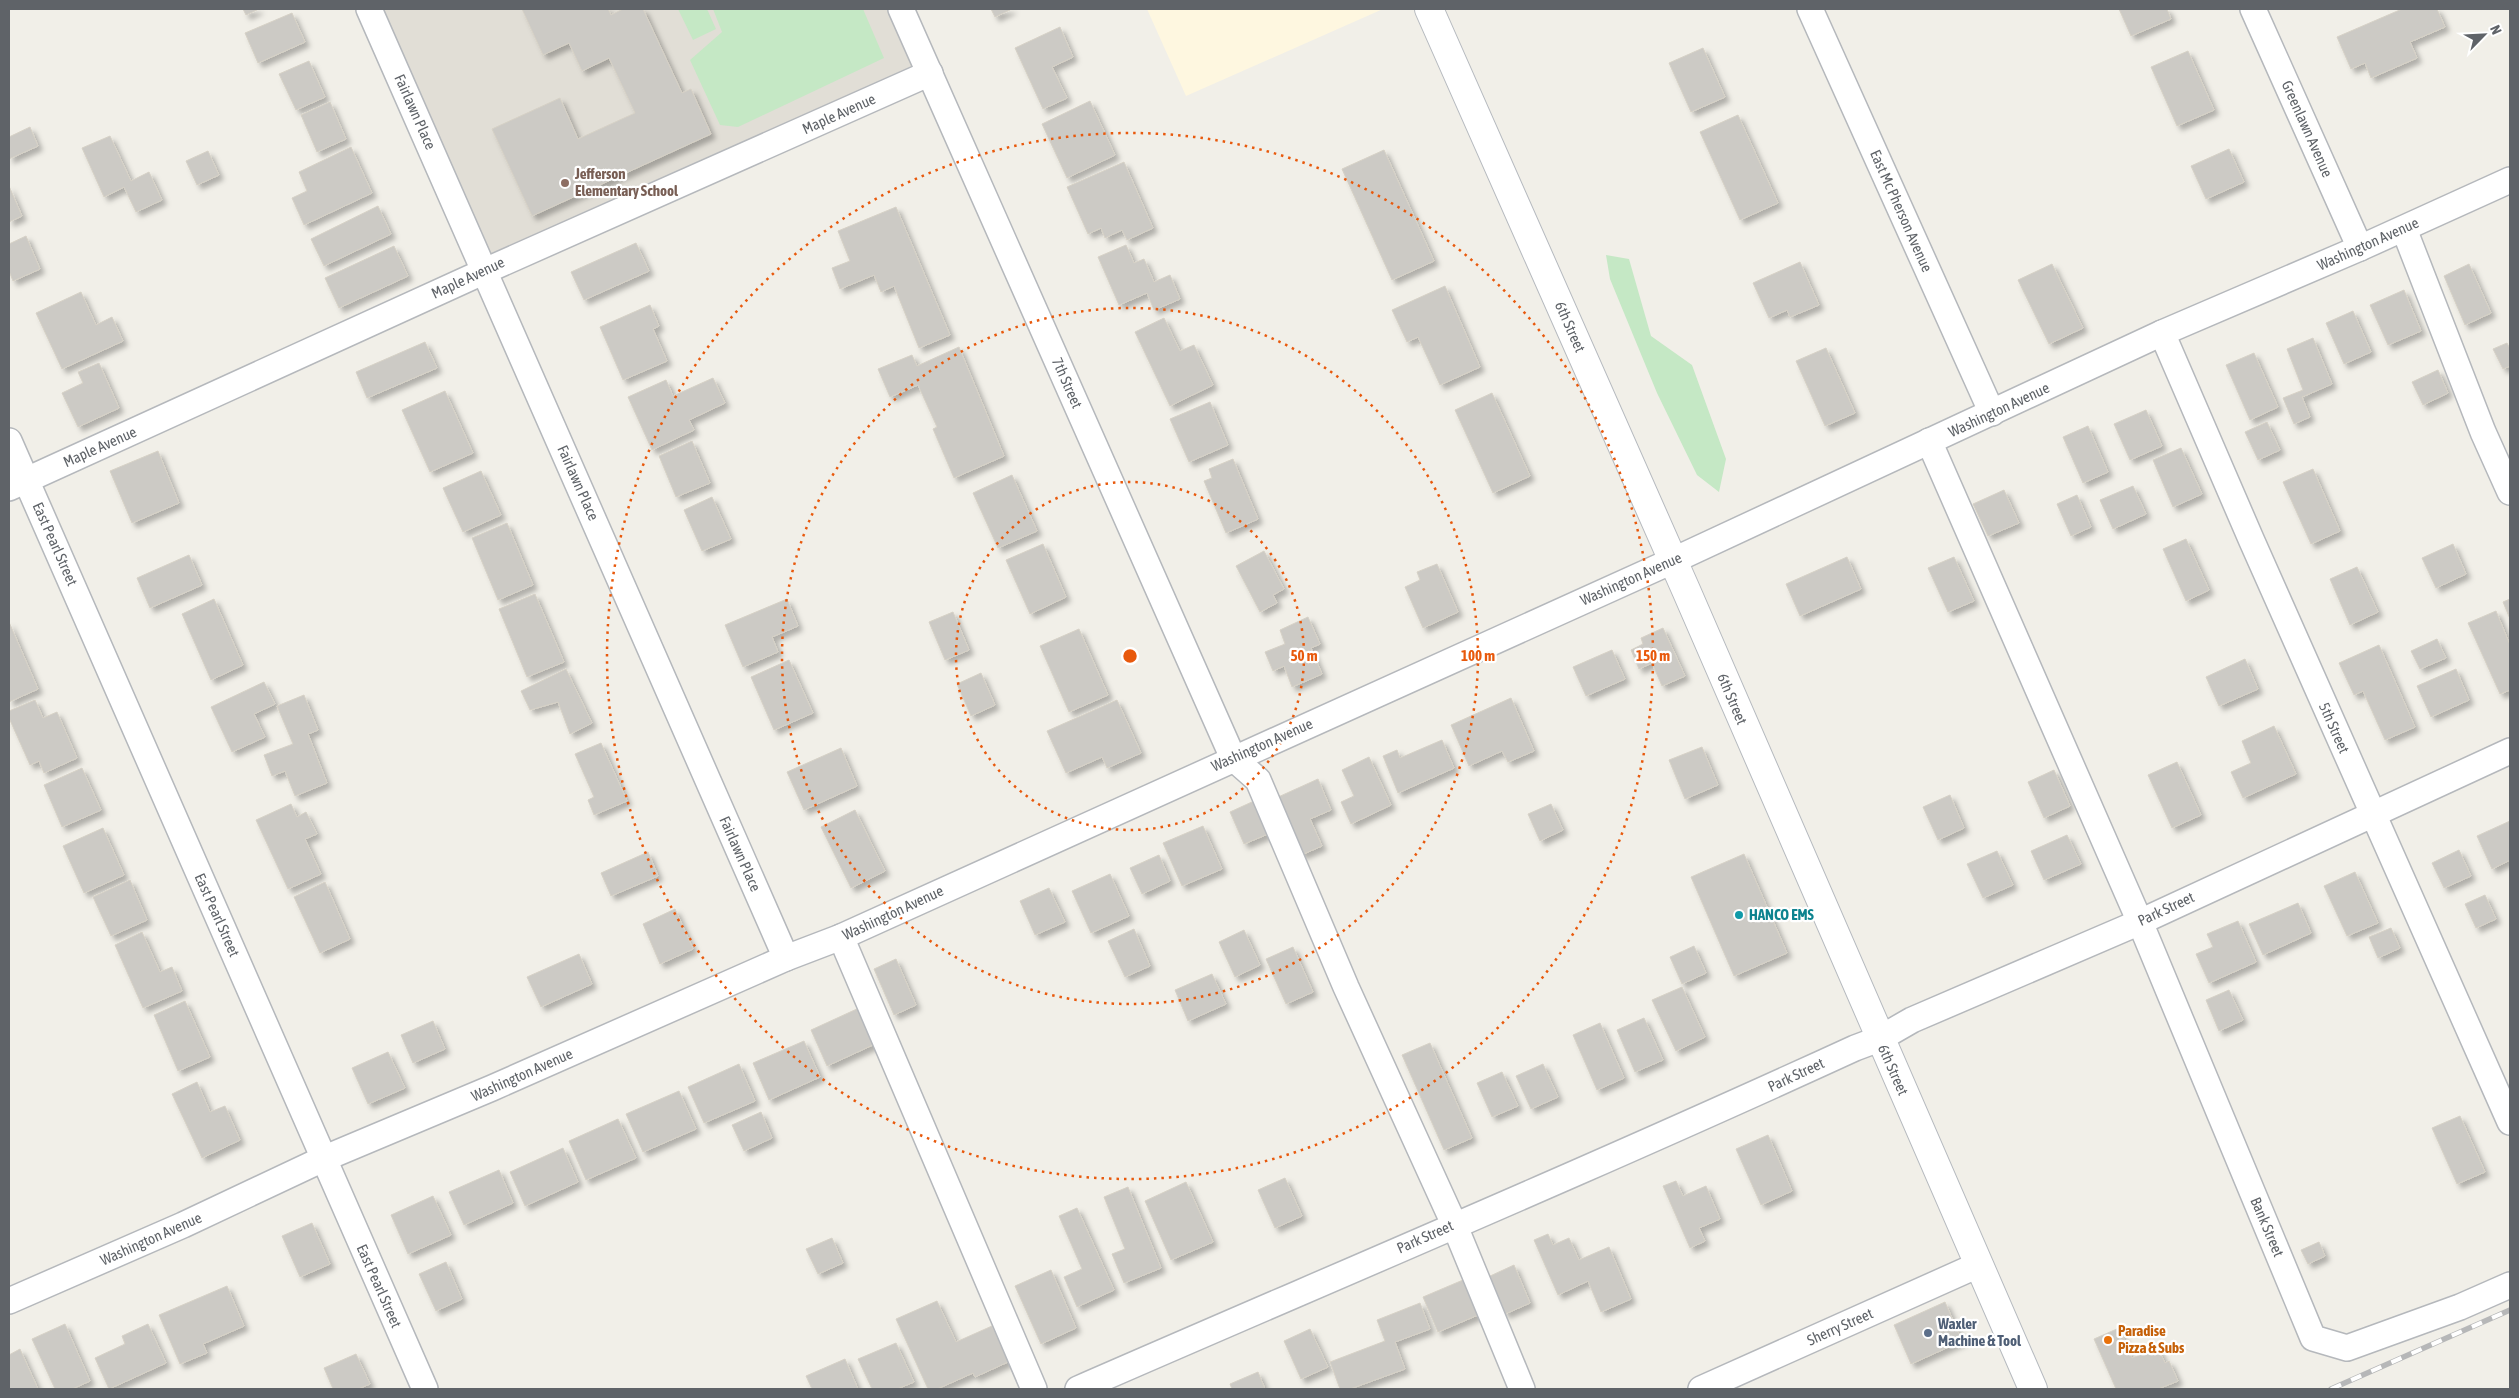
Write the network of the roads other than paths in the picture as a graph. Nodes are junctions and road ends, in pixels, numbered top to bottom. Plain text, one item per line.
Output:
1 (369, 9) edge
2 (901, 9) edge
3 (1429, 9) edge
4 (1810, 9) edge
5 (2253, 9) edge
6 (930, 73) junction
7 (2510, 180) edge
8 (2404, 229) junction
9 (2360, 248) junction
10 (485, 271) junction
11 (2162, 333) junction
12 (1992, 413) junction
13 (9, 441) edge
14 (1929, 441) junction
15 (18, 484) edge
16 (2510, 492) edge
17 (1672, 561) junction
18 (2510, 751) edge
19 (1233, 758) junction
20 (2372, 814) junction
21 (2140, 922) junction
22 (841, 937) junction
23 (786, 958) junction
24 (1879, 1039) junction
25 (2510, 1122) edge
26 (323, 1160) junction
27 (1454, 1224) junction
28 (1978, 1265) junction
29 (2510, 1285) edge
30 (9, 1301) edge
31 (425, 1389) edge
32 (1034, 1389) edge
33 (1078, 1389) edge
34 (1522, 1389) edge
35 (1701, 1389) edge
36 (2033, 1389) edge

1 - 10 street, Fairlawn Place
2 - 6 street, 7th Street
3 - 17 street, 6th Street
4 - 12 street, East Mc Pherson Avenue
5 - 9 street, Greenlawn Avenue
6 - 10 street, Maple Avenue
6 - 19 street, 7th Street
7 - 8 street, Washington Avenue
8 - 9 street, Washington Avenue
8 - 16 street
9 - 11 street, Washington Avenue
10 - 15 street, Maple Avenue
10 - 23 street, Fairlawn Place
11 - 12 street, Washington Avenue
11 - 20 street, 5th Street
12 - 14 street, Washington Avenue
13 - 15 street, East Pearl Street
14 - 17 street, Washington Avenue
14 - 21 street
15 - 26 street, East Pearl Street
17 - 19 street, Washington Avenue
17 - 24 street, 6th Street
18 - 20 street, Park Street
19 - 22 street, Washington Avenue
19 - 27 street
20 - 21 street, Park Street
20 - 25 street, 5th Street
21 - 24 street, Park Street
21 - 29 street, Bank Street
22 - 23 street, Washington Avenue
22 - 32 street
23 - 26 street, Washington Avenue
24 - 27 street, Park Street
24 - 28 street, 6th Street
26 - 30 street, Washington Avenue
26 - 31 street, East Pearl Street
27 - 33 street, Park Street
27 - 34 street
28 - 35 street, Sherry Street
28 - 36 street, 6th Street

